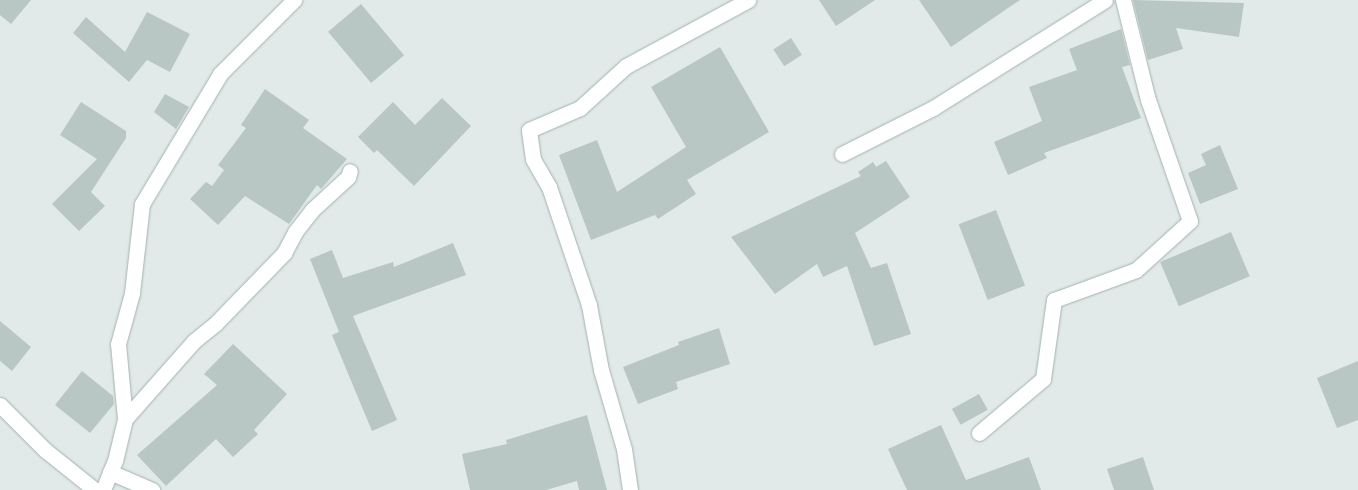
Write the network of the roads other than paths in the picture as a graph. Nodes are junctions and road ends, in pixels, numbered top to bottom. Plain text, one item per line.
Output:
1 (294, 0) edge
2 (748, 0) edge
3 (1105, 0) edge
4 (1123, 0) edge
5 (842, 154) dead end
6 (350, 171) dead end
7 (0, 406) edge
8 (126, 419) junction
9 (979, 433) dead end
10 (110, 472) junction
11 (95, 490) edge
12 (103, 490) edge
13 (152, 490) edge
14 (630, 490) edge

1 - 8 street
2 - 14 street
3 - 5 street
4 - 9 street
6 - 8 street
7 - 11 street
8 - 10 street
10 - 12 street
10 - 13 street

